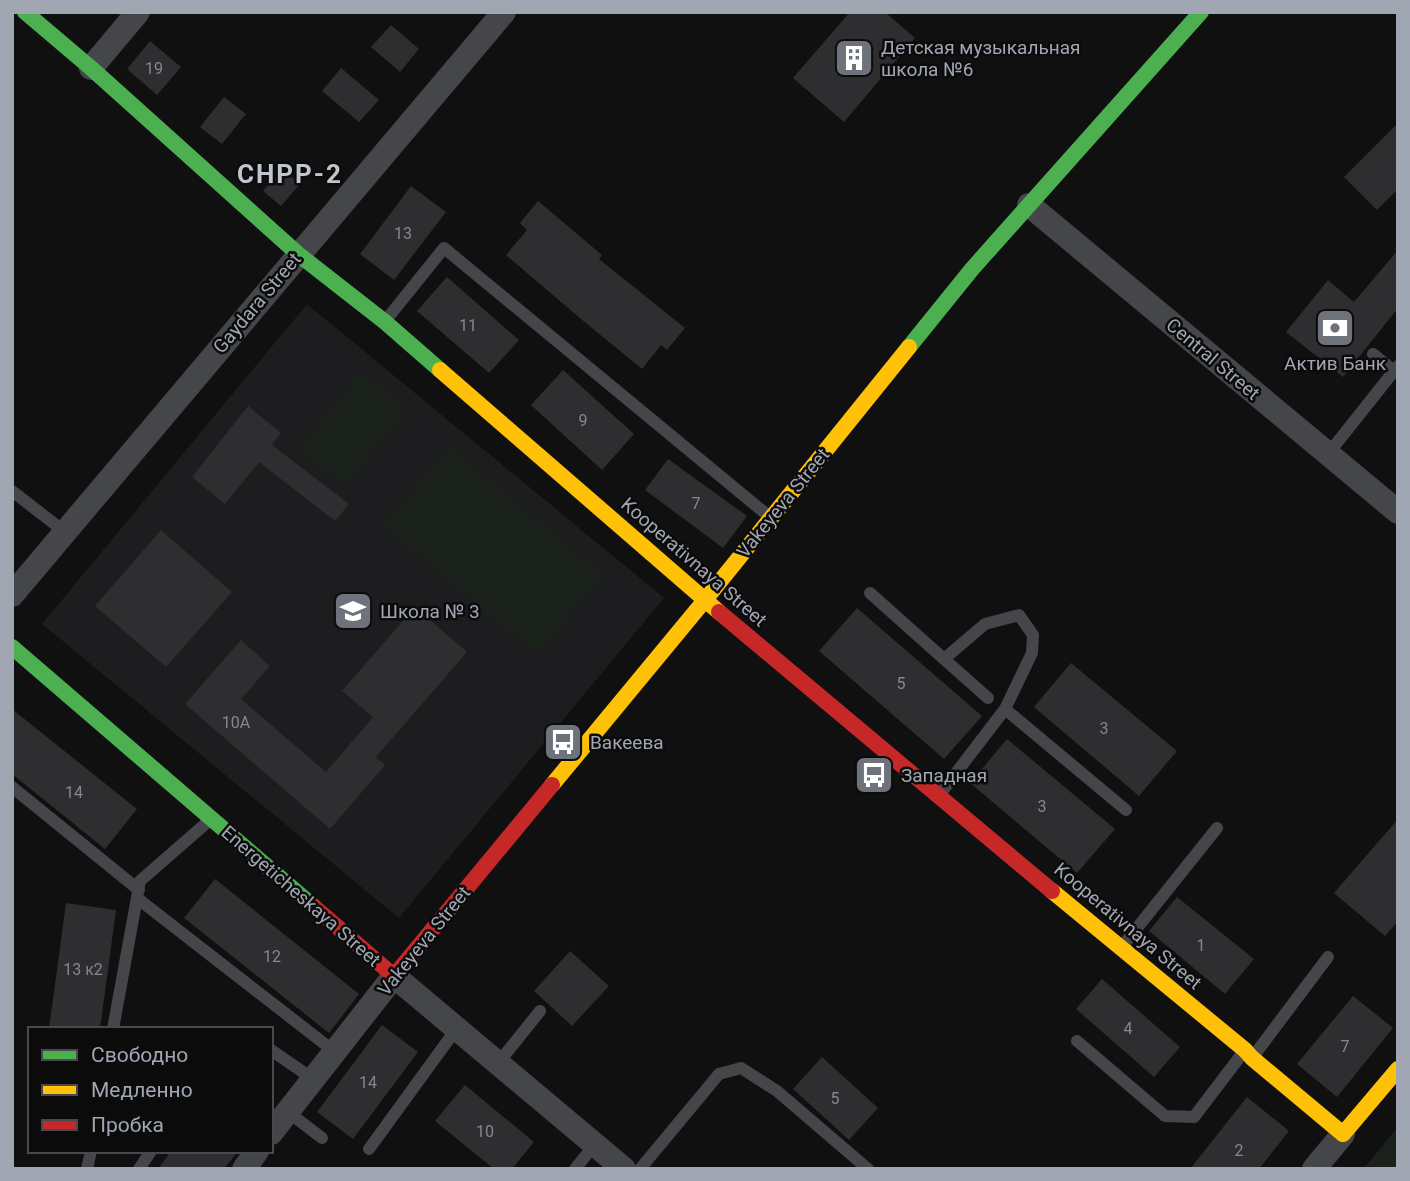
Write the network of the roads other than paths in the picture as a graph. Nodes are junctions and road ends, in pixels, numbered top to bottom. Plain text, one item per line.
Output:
1 (25, 12) edge
2 (138, 12) edge
3 (504, 12) edge
4 (1201, 12) edge
5 (91, 68) junction
6 (1029, 205) junction
7 (299, 254) junction
8 (384, 322) junction
9 (1373, 354) dead end
10 (1396, 369) edge
11 (1328, 454) junction
12 (12, 491) edge
13 (1398, 512) edge
14 (771, 518) junction
15 (65, 532) junction
16 (870, 593) dead end
17 (12, 595) edge
18 (705, 600) junction
19 (12, 647) edge
20 (944, 659) junction
21 (988, 698) dead end
22 (1005, 709) junction
23 (12, 787) edge
24 (939, 796) junction
25 (1126, 810) dead end
26 (211, 818) junction
27 (1217, 828) dead end
28 (138, 894) junction
29 (1121, 948) junction
30 (1328, 957) dead end
31 (394, 976) junction
32 (540, 1011) dead end
33 (113, 1027) edge
34 (457, 1028) junction
35 (1077, 1041) dead end
36 (273, 1051) edge
37 (335, 1052) junction
38 (1248, 1054) junction
39 (499, 1062) junction
40 (1398, 1069) edge
41 (313, 1079) junction
42 (288, 1112) junction
43 (273, 1131) edge
44 (1343, 1134) junction
45 (322, 1138) dead end
46 (595, 1144) junction
47 (369, 1149) dead end
48 (150, 1153) edge
49 (256, 1153) edge
50 (139, 1169) edge
51 (244, 1169) edge
52 (575, 1169) edge
53 (624, 1169) edge
54 (640, 1169) edge
55 (868, 1169) edge
56 (1314, 1169) edge

1 - 5 street, Kooperativnaya Street
2 - 5 street
3 - 7 street, Gaydara Street
4 - 6 street, Vakeyeva Street
5 - 7 street, Kooperativnaya Street
6 - 11 street, Central Street
6 - 14 street, Vakeyeva Street
7 - 8 street, Kooperativnaya Street
7 - 15 street, Gaydara Street
8 - 14 lane
8 - 18 street, Kooperativnaya Street
9 - 10 lane
10 - 11 lane
11 - 13 street, Central Street
12 - 15 lane
14 - 18 street, Vakeyeva Street
15 - 17 street, Gaydara Street
16 - 20 lane
18 - 24 street, Kooperativnaya Street
18 - 31 street, Vakeyeva Street
19 - 26 street, Energeticheskaya Street
20 - 21 lane
20 - 22 lane
22 - 24 lane
22 - 25 lane
23 - 28 lane
24 - 29 street, Kooperativnaya Street
26 - 28 lane
26 - 31 street, Energeticheskaya Street
27 - 29 lane
28 - 33 lane
28 - 37 lane
29 - 38 street, Kooperativnaya Street
30 - 38 lane
31 - 34 street, Energeticheskaya Street
31 - 37 street, Vakeyeva Street
32 - 39 lane
34 - 39 street, Energeticheskaya Street
34 - 47 lane
35 - 38 lane
36 - 41 lane
37 - 41 street, Vakeyeva Street
38 - 44 street, Kooperativnaya Street
39 - 46 street, Energeticheskaya Street
40 - 44 street
41 - 42 street, Vakeyeva Street
42 - 43 street, Vakeyeva Street
42 - 45 lane
44 - 56 street
46 - 52 lane
46 - 53 street, Energeticheskaya Street
48 - 50 lane
49 - 51 street
54 - 55 lane

